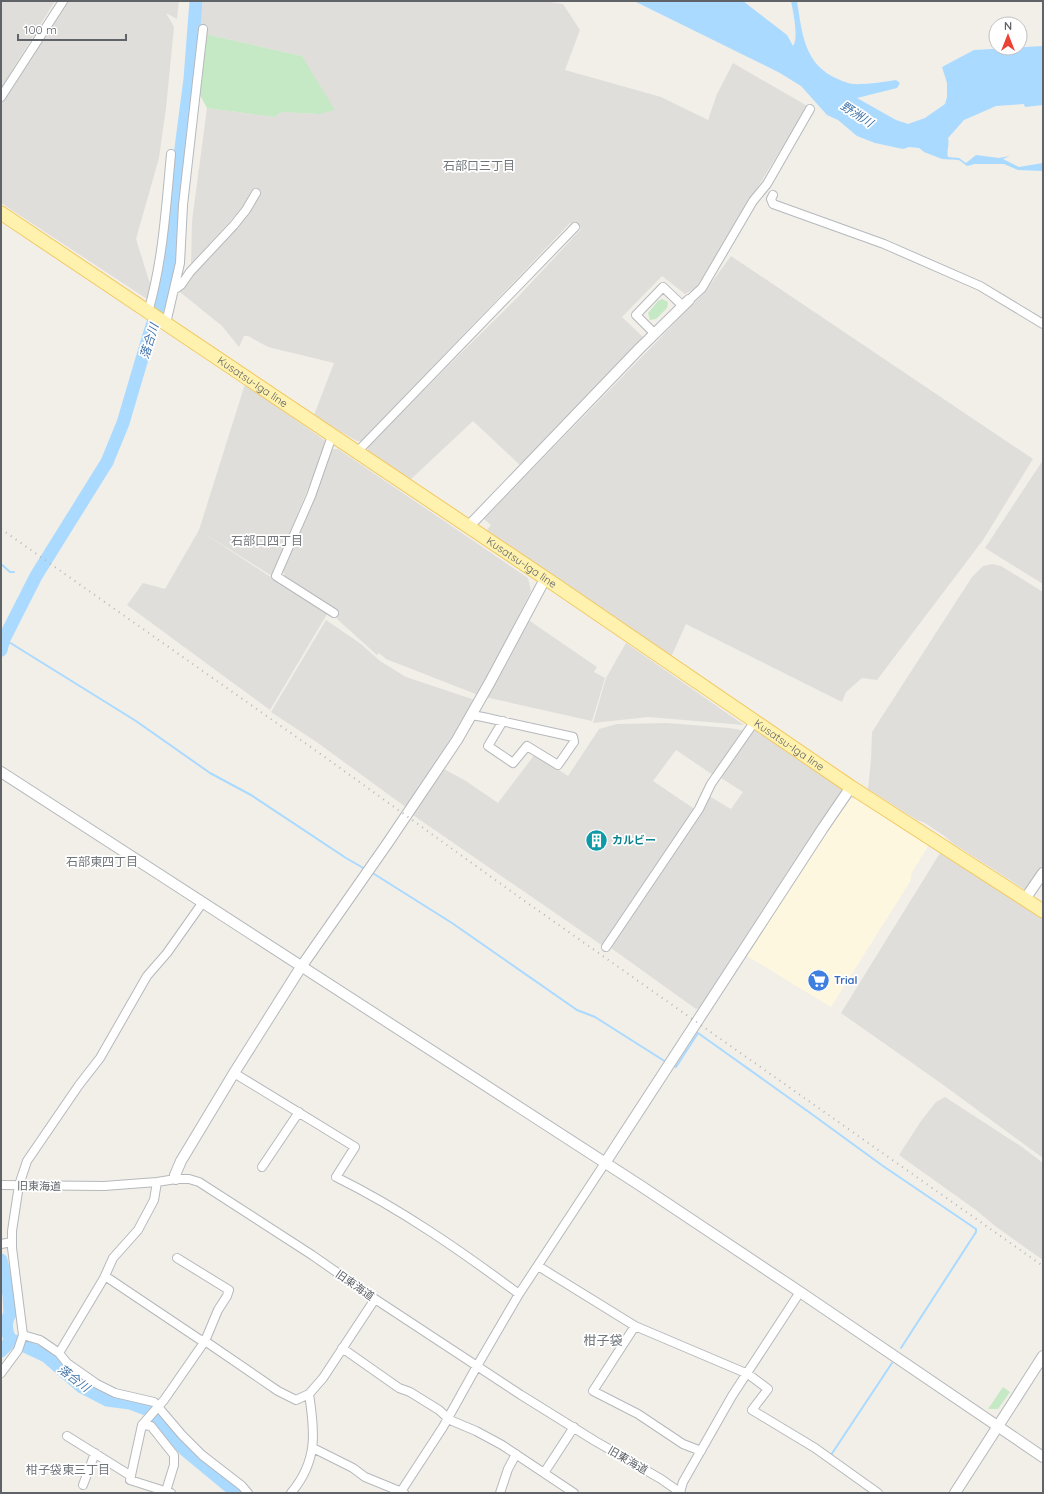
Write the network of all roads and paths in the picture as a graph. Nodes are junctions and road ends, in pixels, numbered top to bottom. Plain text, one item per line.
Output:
1 (63, 1) edge
2 (203, 29) dead end
3 (1, 97) edge
4 (810, 109) dead end
5 (171, 154) dead end
6 (256, 193) dead end
7 (772, 195) dead end
8 (1, 213) edge
9 (575, 227) dead end
10 (174, 290) junction
11 (686, 303) junction
12 (156, 317) junction
13 (1043, 324) edge
14 (655, 334) junction
15 (332, 436) junction
16 (357, 452) junction
17 (468, 527) junction
18 (545, 579) junction
19 (334, 613) dead end
20 (471, 715) junction
21 (503, 721) junction
22 (755, 721) junction
23 (1, 772) edge
24 (851, 787) junction
25 (1043, 872) edge
26 (1025, 899) junction
27 (203, 902) junction
28 (1043, 911) edge
29 (606, 947) dead end
30 (301, 967) junction
31 (234, 1073) junction
32 (298, 1112) junction
33 (605, 1162) junction
34 (262, 1167) dead end
35 (176, 1179) junction
36 (157, 1182) junction
37 (1, 1185) edge
38 (20, 1185) junction
39 (12, 1242) junction
40 (1, 1244) edge
41 (177, 1258) dead end
42 (538, 1266) junction
43 (105, 1276) junction
44 (800, 1292) junction
45 (519, 1294) junction
46 (375, 1299) junction
47 (634, 1326) junction
48 (23, 1336) junction
49 (205, 1341) junction
50 (342, 1348) junction
51 (59, 1353) junction
52 (1043, 1356) edge
53 (477, 1366) junction
54 (1, 1373) edge
55 (748, 1374) junction
56 (309, 1394) junction
57 (158, 1406) junction
58 (448, 1418) junction
59 (142, 1425) junction
60 (574, 1427) junction
61 (998, 1427) junction
62 (67, 1436) dead end
63 (313, 1448) junction
64 (701, 1451) junction
65 (95, 1453) junction
66 (516, 1454) junction
67 (1043, 1457) edge
68 (544, 1473) junction
69 (131, 1476) junction
70 (83, 1485) dead end
71 (168, 1492) edge
72 (248, 1493) edge
73 (291, 1493) edge
74 (402, 1493) edge
75 (500, 1493) edge
76 (574, 1493) edge
77 (680, 1493) edge
78 (878, 1493) edge
79 (955, 1493) edge

1 - 3 street
2 - 10 street
4 - 11 street
5 - 12 street
6 - 10 street
7 - 13 street
8 - 12 main road, Kusatsu-Iga line
9 - 16 street
10 - 12 street
11 - 14 street
11 - 14 street
12 - 15 main road, Kusatsu-Iga line
14 - 17 street
15 - 16 main road, Kusatsu-Iga line
15 - 19 street
16 - 17 main road, Kusatsu-Iga line
17 - 18 main road, Kusatsu-Iga line
18 - 20 street
18 - 22 main road, Kusatsu-Iga line
20 - 21 street
20 - 30 street
21 - 21 street
22 - 24 main road, Kusatsu-Iga line
22 - 29 street
23 - 27 street
24 - 26 main road, Kusatsu-Iga line
24 - 33 street
25 - 26 street
26 - 28 main road, Kusatsu-Iga line
27 - 30 street
27 - 38 street
30 - 31 street
30 - 33 street
31 - 32 street
31 - 35 street
32 - 34 street
32 - 45 street
33 - 42 street
33 - 44 street
35 - 36 street, 旧東海道
35 - 46 street, 旧東海道
36 - 38 street, 旧東海道
36 - 43 street
37 - 38 street, 旧東海道
38 - 39 street
39 - 40 street
39 - 48 street
41 - 49 street
42 - 45 street
42 - 47 street
43 - 49 street
43 - 51 street
44 - 55 street
44 - 61 street
45 - 53 street
46 - 50 street
46 - 53 street, 旧東海道
47 - 55 street
47 - 64 street
48 - 51 street
48 - 54 street
49 - 56 street
49 - 57 street
50 - 56 street
50 - 58 street
51 - 57 street
52 - 61 street
53 - 58 street
53 - 60 street, 旧東海道
55 - 64 street
55 - 78 street
56 - 63 street
57 - 59 street
57 - 72 street
58 - 66 street
58 - 74 street
59 - 69 street
59 - 71 street
60 - 68 street
60 - 77 street, 旧東海道
61 - 67 street
61 - 79 street
62 - 65 street
63 - 73 street
63 - 74 street
64 - 77 street
65 - 69 street
65 - 70 street
66 - 68 street
66 - 75 street
68 - 76 street
69 - 71 street

